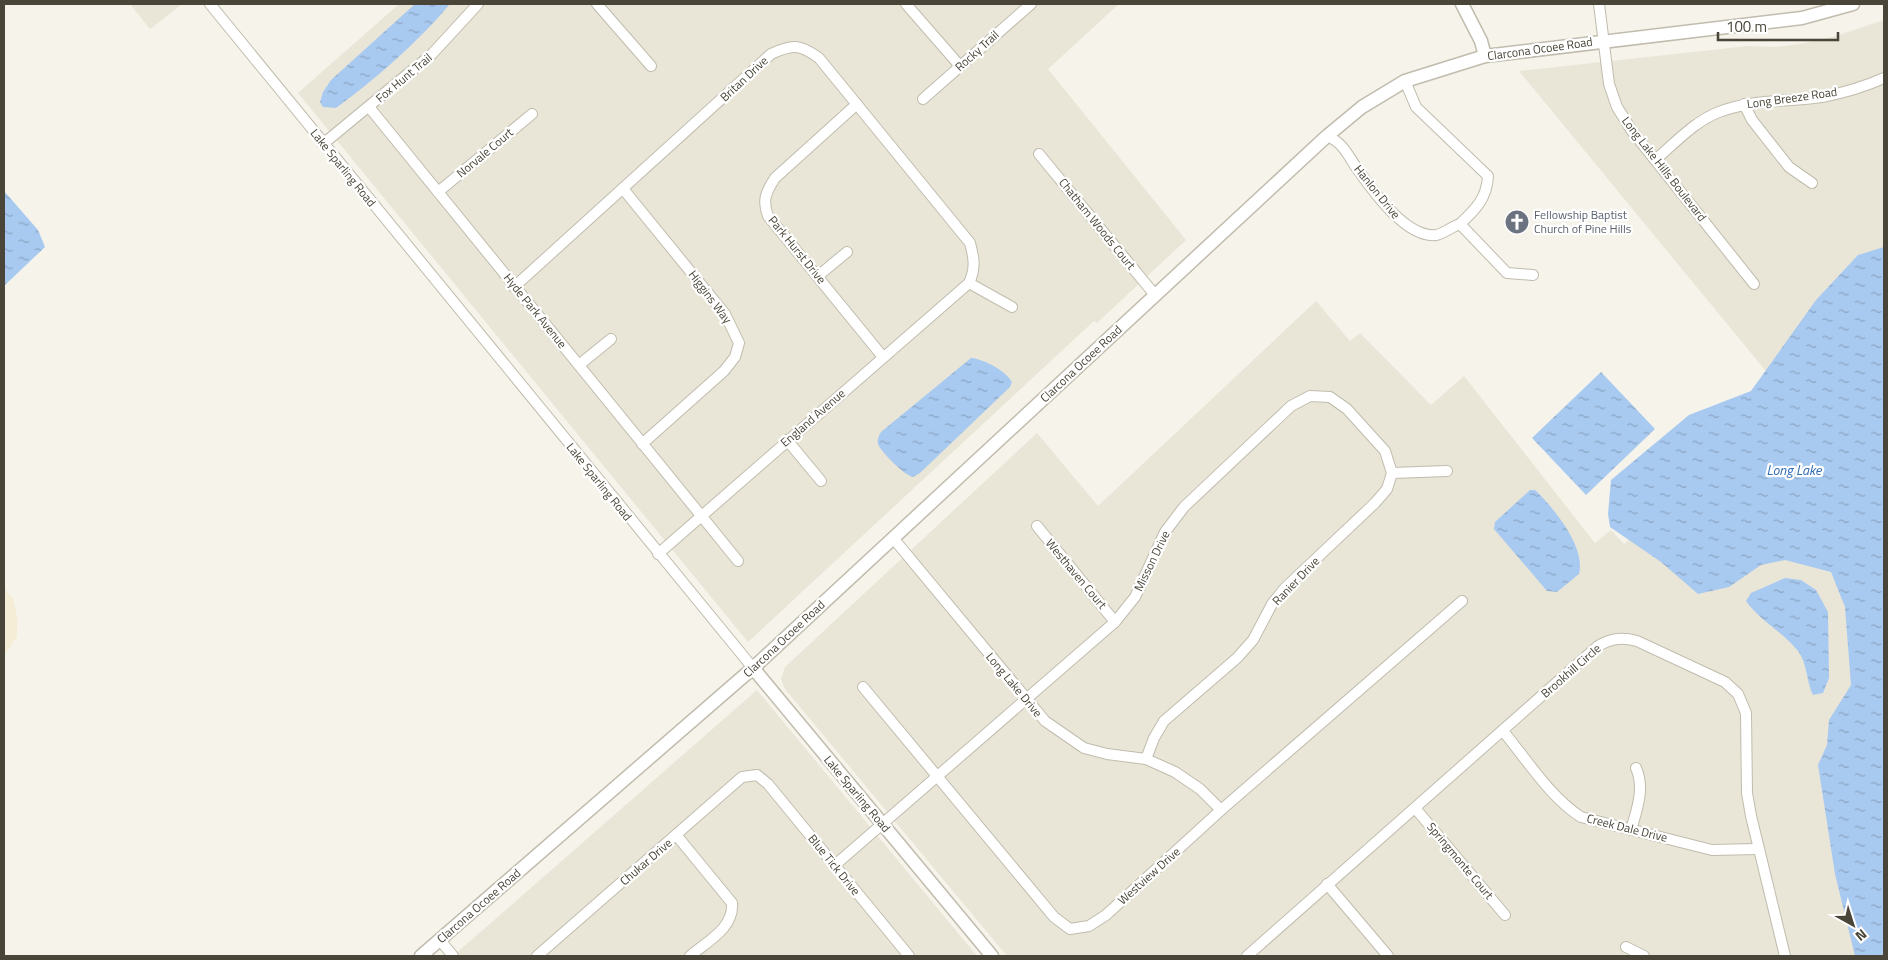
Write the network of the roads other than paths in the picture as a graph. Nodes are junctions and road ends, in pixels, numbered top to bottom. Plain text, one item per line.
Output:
1 (210, 4) edge
2 (478, 4) edge
3 (597, 4) edge
4 (906, 4) edge
5 (1031, 4) edge
6 (1462, 4) edge
7 (1599, 4) edge
8 (1853, 4) edge
9 (1602, 41) junction
10 (1485, 56) junction
11 (651, 66) dead end
12 (960, 66) junction
13 (1884, 78) edge
14 (1405, 81) junction
15 (923, 99) dead end
16 (857, 104) junction
17 (1744, 104) junction
18 (369, 107) junction
19 (532, 114) dead end
20 (1327, 136) junction
21 (323, 144) junction
22 (1039, 154) dead end
23 (1655, 160) junction
24 (1812, 183) dead end
25 (624, 190) junction
26 (438, 192) junction
27 (1460, 224) junction
28 (847, 252) dead end
29 (1533, 275) dead end
30 (818, 276) junction
31 (969, 283) junction
32 (1754, 284) dead end
33 (514, 288) junction
34 (1155, 295) junction
35 (1012, 307) dead end
36 (611, 339) dead end
37 (883, 357) junction
38 (578, 365) junction
39 (787, 440) junction
40 (642, 444) junction
41 (1447, 471) dead end
42 (1392, 473) junction
43 (821, 481) dead end
44 (700, 516) junction
45 (1036, 526) dead end
46 (893, 538) junction
47 (658, 554) junction
48 (738, 561) dead end
49 (1462, 601) dead end
50 (1115, 622) junction
51 (753, 668) junction
52 (863, 687) dead end
53 (1026, 701) junction
54 (1503, 731) junction
55 (1146, 759) junction
56 (1636, 768) dead end
57 (757, 775) joint
58 (938, 778) junction
59 (1415, 808) junction
60 (1221, 810) junction
61 (882, 824) junction
62 (1631, 830) junction
63 (677, 836) junction
64 (1757, 849) junction
65 (835, 865) junction
66 (1327, 884) junction
67 (1505, 915) dead end
68 (440, 940) junction
69 (1626, 948) dead end
70 (421, 956) edge
71 (453, 956) edge
72 (537, 956) edge
73 (690, 956) edge
74 (909, 956) edge
75 (992, 956) edge
76 (1247, 956) edge
77 (1388, 956) edge
78 (1644, 956) edge
79 (1785, 956) edge

1 - 21 street, Lake Sparling Road
2 - 18 street, Fox Hunt Trail
3 - 11 street
4 - 12 street
5 - 12 street, Rocky Trail
6 - 10 street
7 - 9 street, Long Lake Hills Boulevard
8 - 9 street, Clarcona Ocoee Road
9 - 10 street, Clarcona Ocoee Road
9 - 23 street, Long Lake Hills Boulevard
10 - 14 street, Clarcona Ocoee Road
12 - 15 street, Rocky Trail
13 - 17 street, Long Breeze Road
14 - 20 street, Clarcona Ocoee Road
14 - 27 street, Hanlon Drive
16 - 25 street, Britan Drive
16 - 30 street, Park Hurst Drive
16 - 31 street, Britan Drive
17 - 23 street, Long Breeze Road
17 - 24 street
18 - 21 street, Fox Hunt Trail
18 - 26 street, Hyde Park Avenue
19 - 26 street, Norvale Court
20 - 27 street, Hanlon Drive
20 - 34 street, Clarcona Ocoee Road
21 - 47 street, Lake Sparling Road
22 - 34 street, Chatham Woods Court
23 - 32 street, Long Lake Hills Boulevard
25 - 33 street, Britan Drive
25 - 40 street, Higgins Way
26 - 33 street, Hyde Park Avenue
27 - 29 street
28 - 30 street
30 - 37 street, Park Hurst Drive
31 - 35 street
31 - 37 street, England Avenue
33 - 38 street, Hyde Park Avenue
34 - 46 street, Clarcona Ocoee Road
36 - 38 street
37 - 39 street, England Avenue
38 - 40 street, Hyde Park Avenue
39 - 43 street
39 - 44 street, England Avenue
40 - 44 street, Hyde Park Avenue
41 - 42 street
42 - 50 street, Misson Drive
42 - 55 street, Ranier Drive
44 - 47 street, England Avenue
44 - 48 street, Hyde Park Avenue
45 - 50 street, Westhaven Court
46 - 51 street, Clarcona Ocoee Road
46 - 53 street, Long Lake Drive
47 - 51 street, Lake Sparling Road
49 - 60 street, Westview Drive
50 - 53 street, Misson Drive
51 - 61 street, Lake Sparling Road
51 - 68 street, Clarcona Ocoee Road
52 - 58 street, Westview Drive
53 - 55 street, Long Lake Drive
53 - 58 street, Misson Drive
54 - 59 street, Brookhill Circle
54 - 62 street, Creek Dale Drive
54 - 64 street, Brookhill Circle
55 - 60 street, Long Lake Drive
56 - 62 street
57 - 63 street, Chukar Drive
57 - 65 street, Blue Tick Drive
58 - 60 street, Westview Drive
58 - 61 street, Misson Drive
59 - 66 street, Brookhill Circle
59 - 67 street, Springmonte Court
61 - 65 street, Misson Drive
61 - 75 street, Lake Sparling Road
62 - 64 street, Creek Dale Drive
63 - 72 street, Chukar Drive
63 - 73 street
64 - 79 street, Brookhill Circle
65 - 74 street, Blue Tick Drive
66 - 76 street, Brookhill Circle
66 - 77 street
68 - 70 street, Clarcona Ocoee Road
68 - 71 street
69 - 78 street

